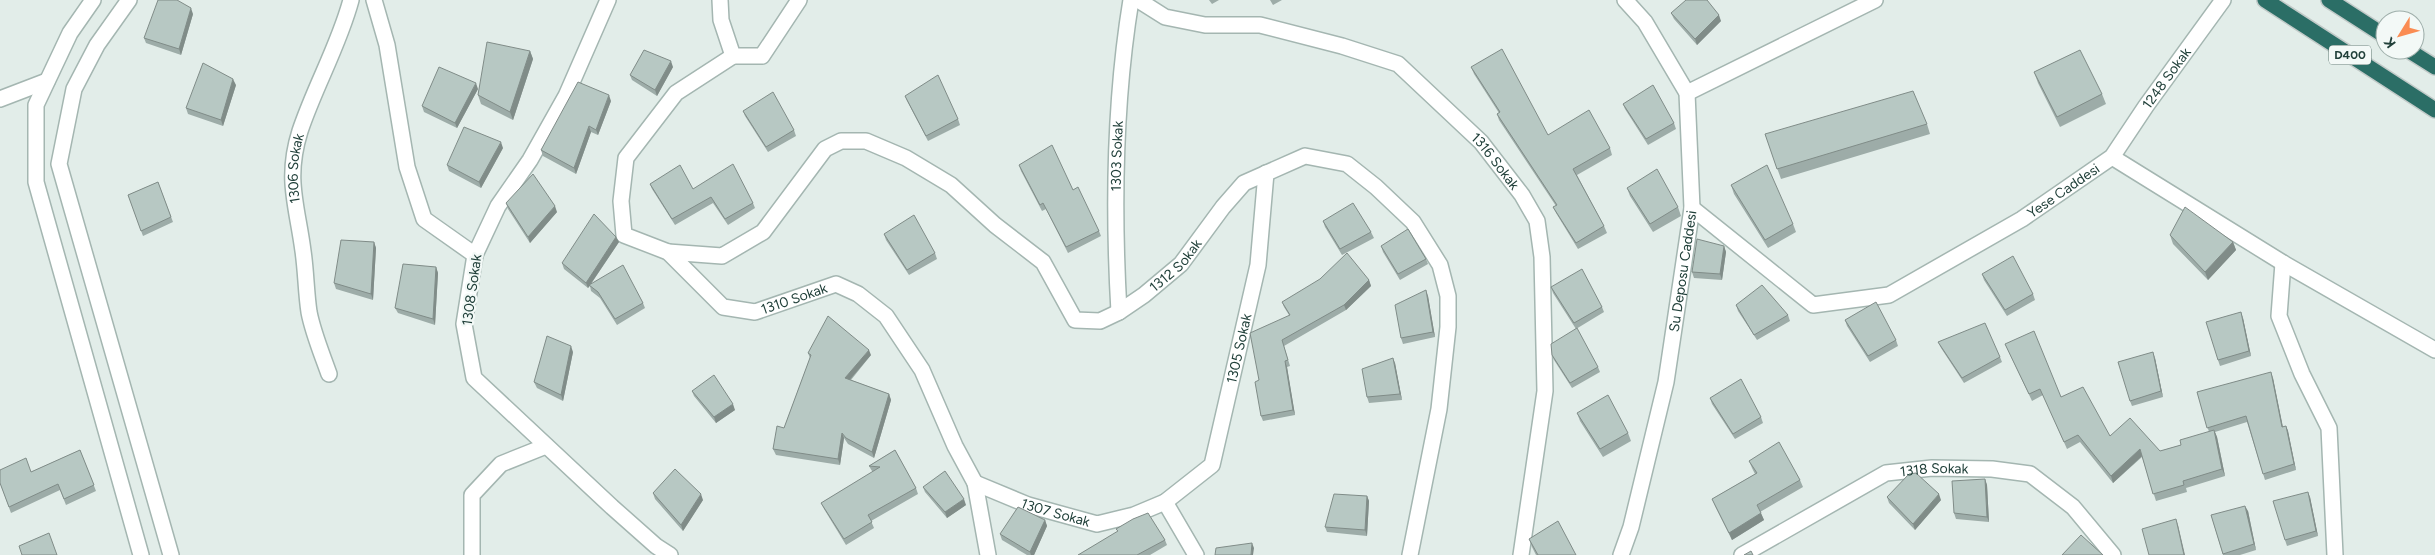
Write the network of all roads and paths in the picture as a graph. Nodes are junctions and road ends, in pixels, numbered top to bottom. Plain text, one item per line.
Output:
1 (93, 0) edge
2 (129, 0) edge
3 (351, 0) edge
4 (374, 0) edge
5 (608, 0) edge
6 (720, 0) edge
7 (799, 0) edge
8 (1131, 0) edge
9 (1138, 0) edge
10 (1625, 0) edge
11 (1875, 0) edge
12 (2223, 0) edge
13 (2264, 0) edge
14 (2329, 0) edge
15 (2375, 30) edge
16 (733, 56) junction
17 (2424, 60) edge
18 (2435, 67) edge
19 (47, 81) junction
20 (1687, 93) junction
21 (0, 99) edge
22 (2435, 110) edge
23 (2112, 157) junction
24 (1266, 173) junction
25 (1692, 208) junction
26 (668, 252) junction
27 (475, 255) junction
28 (2283, 263) junction
29 (1119, 312) junction
30 (2435, 350) edge
31 (329, 374) dead end
32 (546, 446) junction
33 (976, 483) junction
34 (1165, 502) junction
35 (141, 555) edge
36 (171, 555) edge
37 (472, 555) edge
38 (670, 555) edge
39 (988, 555) edge
40 (1196, 555) edge
41 (1410, 555) edge
42 (1521, 555) edge
43 (1621, 555) edge
44 (1742, 555) edge
45 (2113, 555) edge
46 (2334, 555) edge

1 - 19 street
2 - 36 street
3 - 31 street, 1306 Sokak
4 - 27 street
5 - 27 street, 1308 Sokak
6 - 16 street
7 - 16 street
8 - 29 street, 1303 Sokak
9 - 42 street, 1316 Sokak
10 - 20 street, Su Deposu Caddesi
11 - 20 street
12 - 23 street, 1248 Sokak
13 - 22 highway, D400
14 - 15 highway, D400
16 - 26 street, 1310 Sokak
17 - 18 highway
19 - 21 street
19 - 35 street
20 - 25 street, Su Deposu Caddesi
23 - 25 street, Yese Caddesi
23 - 28 street, Yese Caddesi
24 - 29 street, 1312 Sokak
24 - 34 street, 1305 Sokak
24 - 41 street, 1312 Sokak
25 - 43 street, Su Deposu Caddesi
26 - 29 street, 1312 Sokak
26 - 33 street, 1310 Sokak
27 - 32 street, 1308 Sokak
28 - 30 street, Yese Caddesi
28 - 46 street
32 - 37 street
32 - 38 street, 1308 Sokak
33 - 34 street, 1307 Sokak
33 - 39 street, 1310 Sokak
34 - 40 street
44 - 45 street, 1318 Sokak

